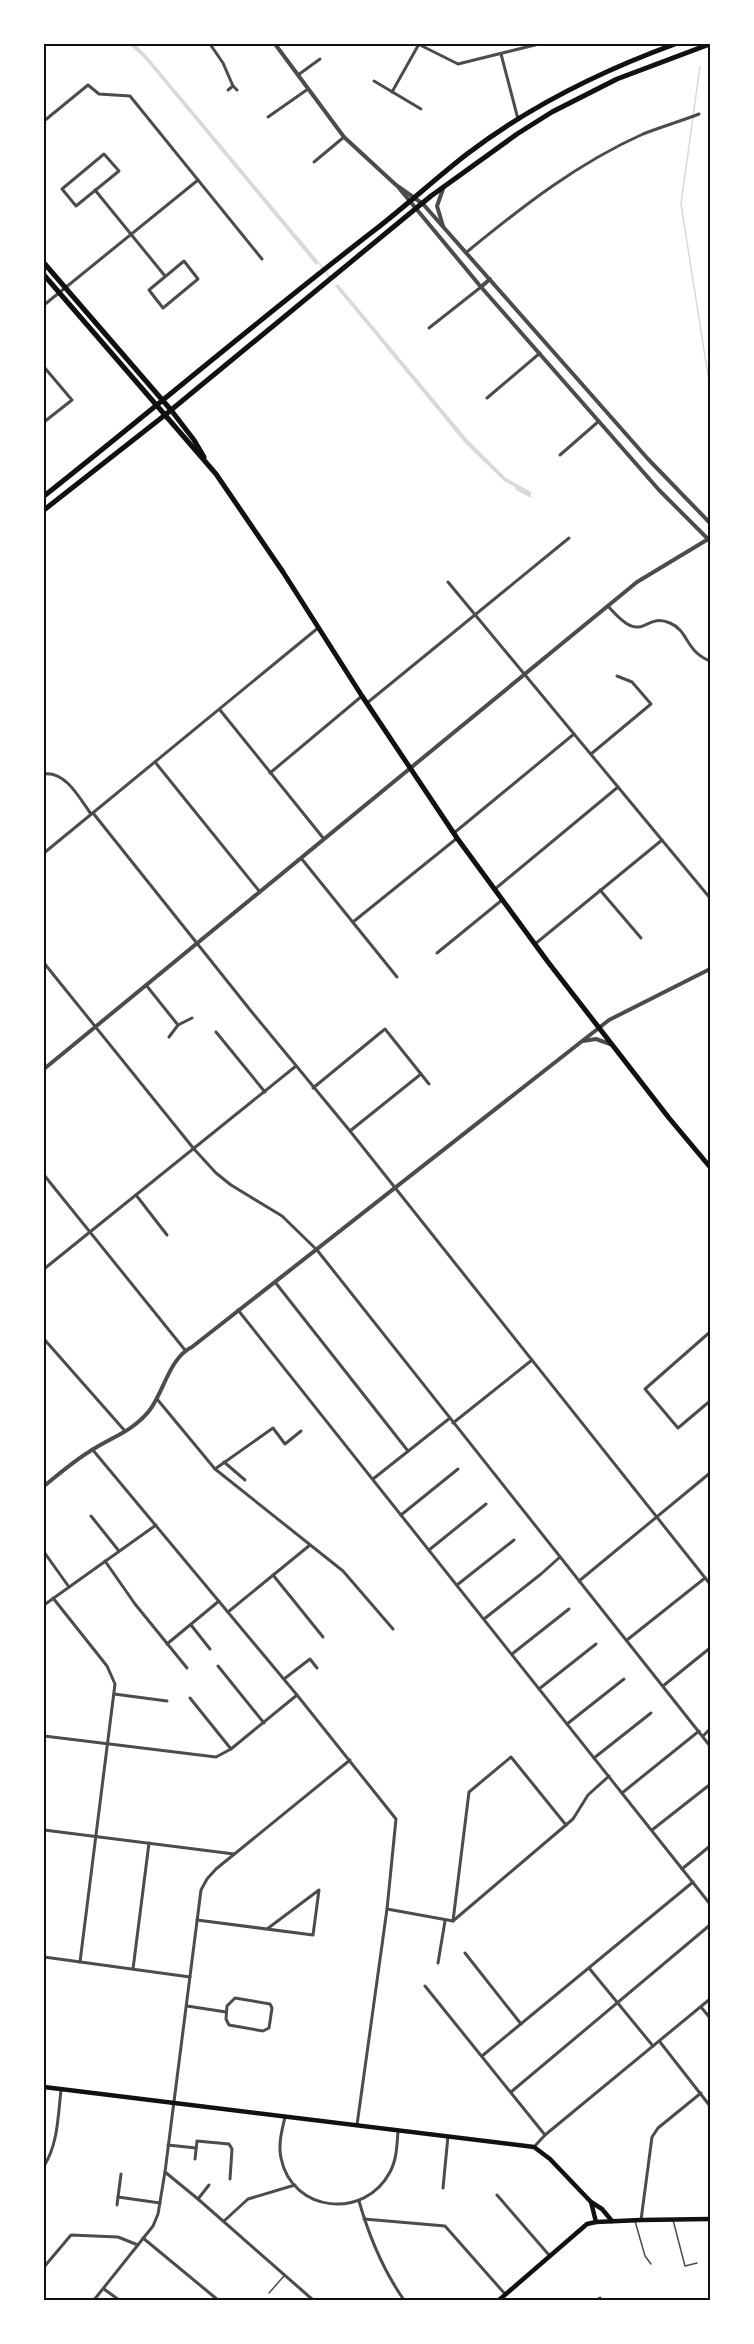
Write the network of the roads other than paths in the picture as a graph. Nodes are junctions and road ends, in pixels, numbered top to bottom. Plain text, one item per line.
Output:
1 (210, 44) edge
2 (276, 44) edge
3 (419, 44) edge
4 (539, 44) edge
5 (675, 44) edge
6 (710, 44) edge
7 (501, 53) junction
8 (321, 59) dead end
9 (298, 75) junction
10 (374, 81) dead end
11 (233, 86) junction
12 (308, 88) junction
13 (228, 90) dead end
14 (237, 90) dead end
15 (392, 92) junction
16 (421, 109) dead end
17 (699, 114) dead end
18 (268, 117) dead end
19 (518, 119) junction
20 (44, 121) edge
21 (344, 137) junction
22 (314, 162) dead end
23 (198, 180) junction
24 (396, 185) junction
25 (443, 189) junction
26 (95, 190) junction
27 (416, 197) junction
28 (410, 202) junction
29 (423, 204) junction
30 (415, 210) junction
31 (443, 227) junction
32 (131, 234) junction
33 (468, 251) dead end
34 (262, 259) dead end
35 (44, 263) edge
36 (44, 275) edge
37 (165, 276) junction
38 (490, 279) junction
39 (481, 287) junction
40 (65, 288) junction
41 (59, 292) junction
42 (44, 305) edge
43 (429, 328) dead end
44 (540, 353) junction
45 (44, 367) edge
46 (487, 398) dead end
47 (163, 400) junction
48 (156, 406) junction
49 (171, 410) junction
50 (165, 415) junction
51 (599, 421) junction
52 (44, 422) edge
53 (560, 455) dead end
54 (208, 464) junction
55 (44, 496) edge
56 (44, 510) edge
57 (711, 523) edge
58 (569, 538) dead end
59 (710, 539) edge
60 (448, 582) dead end
61 (608, 606) junction
62 (475, 614) junction
63 (319, 627) junction
64 (711, 661) edge
65 (525, 674) junction
66 (617, 676) dead end
67 (362, 696) junction
68 (367, 704) junction
69 (219, 709) junction
70 (574, 734) junction
71 (591, 754) junction
72 (155, 762) junction
73 (410, 768) junction
74 (270, 773) junction
75 (44, 774) edge
76 (618, 787) junction
77 (92, 813) junction
78 (456, 835) junction
79 (324, 839) junction
80 (662, 840) junction
81 (44, 853) edge
82 (301, 858) junction
83 (495, 889) junction
84 (600, 890) junction
85 (260, 892) junction
86 (710, 897) edge
87 (502, 900) junction
88 (353, 922) junction
89 (641, 938) dead end
90 (198, 942) junction
91 (535, 944) junction
92 (437, 953) dead end
93 (44, 963) edge
94 (711, 969) edge
95 (397, 977) dead end
96 (146, 985) junction
97 (192, 1018) dead end
98 (178, 1025) junction
99 (95, 1027) junction
100 (599, 1028) junction
101 (216, 1032) dead end
102 (169, 1037) dead end
103 (582, 1041) junction
104 (613, 1047) junction
105 (296, 1066) junction
106 (44, 1070) edge
107 (421, 1074) junction
108 (429, 1084) dead end
109 (313, 1088) junction
110 (264, 1092) junction
111 (350, 1131) junction
112 (194, 1149) junction
113 (711, 1167) edge
114 (44, 1175) edge
115 (394, 1188) junction
116 (136, 1196) junction
117 (90, 1232) junction
118 (167, 1235) dead end
119 (317, 1250) junction
120 (44, 1269) edge
121 (275, 1282) junction
122 (238, 1310) junction
123 (711, 1332) edge
124 (44, 1339) edge
125 (185, 1350) junction
126 (532, 1360) junction
127 (157, 1399) junction
128 (711, 1401) edge
129 (450, 1418) junction
130 (453, 1423) junction
131 (302, 1431) dead end
132 (126, 1432) junction
133 (93, 1449) junction
134 (408, 1451) junction
135 (224, 1462) junction
136 (215, 1469) junction
137 (458, 1469) dead end
138 (711, 1473) edge
139 (373, 1479) junction
140 (245, 1480) dead end
141 (44, 1486) edge
142 (486, 1504) dead end
143 (401, 1515) junction
144 (91, 1516) dead end
145 (658, 1518) junction
146 (156, 1526) junction
147 (514, 1540) dead end
148 (310, 1545) junction
149 (429, 1550) junction
150 (119, 1551) junction
151 (44, 1552) edge
152 (560, 1557) junction
153 (105, 1561) junction
154 (273, 1575) junction
155 (705, 1577) junction
156 (579, 1581) junction
157 (711, 1584) edge
158 (457, 1586) junction
159 (69, 1587) junction
160 (53, 1598) junction
161 (219, 1601) junction
162 (44, 1605) edge
163 (568, 1609) dead end
164 (228, 1612) junction
165 (484, 1619) junction
166 (190, 1624) junction
167 (393, 1629) dead end
168 (323, 1637) dead end
169 (627, 1640) junction
170 (167, 1644) junction
171 (596, 1644) dead end
172 (711, 1648) edge
173 (210, 1649) dead end
174 (512, 1654) junction
175 (218, 1666) dead end
176 (187, 1668) dead end
177 (317, 1668) dead end
178 (284, 1679) junction
179 (624, 1679) dead end
180 (663, 1686) junction
181 (539, 1689) junction
182 (114, 1694) junction
183 (297, 1695) junction
184 (190, 1698) dead end
185 (167, 1701) dead end
186 (651, 1713) dead end
187 (264, 1723) junction
188 (567, 1724) junction
189 (711, 1729) edge
190 (699, 1731) junction
191 (44, 1736) edge
192 (703, 1736) junction
193 (107, 1744) junction
194 (711, 1746) edge
195 (231, 1749) junction
196 (594, 1758) junction
197 (350, 1760) junction
198 (609, 1776) junction
199 (708, 1786) dead end
200 (622, 1793) junction
201 (566, 1825) junction
202 (44, 1830) edge
203 (652, 1830) junction
204 (96, 1837) junction
205 (149, 1843) junction
206 (711, 1846) edge
207 (234, 1854) junction
208 (682, 1869) junction
209 (693, 1882) junction
210 (711, 1904) edge
211 (387, 1909) junction
212 (197, 1920) junction
213 (445, 1921) junction
214 (453, 1921) junction
215 (711, 1926) edge
216 (267, 1929) junction
217 (465, 1953) dead end
218 (44, 1957) edge
219 (80, 1962) junction
220 (438, 1963) dead end
221 (589, 1968) junction
222 (133, 1970) junction
223 (190, 1977) junction
224 (425, 1986) dead end
225 (711, 1999) edge
226 (618, 2003) junction
227 (186, 2006) junction
228 (701, 2007) junction
229 (226, 2012) junction
230 (711, 2018) edge
231 (521, 2024) junction
232 (659, 2041) junction
233 (653, 2046) junction
234 (482, 2056) junction
235 (44, 2087) edge
236 (62, 2089) junction
237 (511, 2092) junction
238 (701, 2093) junction
239 (174, 2103) junction
240 (711, 2106) edge
241 (285, 2117) junction
242 (357, 2125) junction
243 (398, 2131) junction
244 (545, 2135) junction
245 (448, 2136) junction
246 (168, 2145) junction
247 (534, 2147) junction
248 (196, 2148) junction
249 (195, 2159) dead end
250 (44, 2166) edge
251 (165, 2172) junction
252 (121, 2174) dead end
253 (230, 2179) dead end
254 (209, 2185) dead end
255 (295, 2185) junction
256 (442, 2188) dead end
257 (497, 2195) dead end
258 (118, 2197) junction
259 (198, 2199) junction
260 (359, 2200) junction
261 (591, 2202) junction
262 (160, 2203) junction
263 (117, 2205) dead end
264 (364, 2219) junction
265 (673, 2219) junction
266 (711, 2219) edge
267 (638, 2220) junction
268 (224, 2221) junction
269 (612, 2221) junction
270 (596, 2222) junction
271 (143, 2238) junction
272 (138, 2245) junction
273 (549, 2255) junction
274 (698, 2263) dead end
275 (651, 2264) dead end
276 (44, 2267) edge
277 (284, 2275) junction
278 (104, 2288) junction
279 (269, 2293) dead end
280 (502, 2298) edge
281 (94, 2301) edge
282 (119, 2301) edge
283 (218, 2301) edge
284 (313, 2301) edge
285 (404, 2301) edge

1 - 11 street
2 - 9 street
3 - 7 street
3 - 15 street
4 - 7 street
5 - 19 highway
6 - 25 highway
7 - 19 street
8 - 9 street
9 - 12 street
10 - 15 street
11 - 13 street
11 - 14 street
12 - 18 street
12 - 21 street
15 - 16 street
17 - 33 street
19 - 27 highway
20 - 23 street
21 - 22 street
21 - 24 street
23 - 32 street
23 - 34 street
24 - 27 street
24 - 28 street
25 - 29 highway
25 - 31 street
26 - 26 street
26 - 32 street
27 - 28 highway
27 - 29 street
28 - 30 street
28 - 47 highway
29 - 30 highway
29 - 31 street
30 - 39 street
30 - 49 highway
31 - 38 street
32 - 37 street
32 - 40 street
35 - 40 highway
36 - 41 highway
37 - 37 street
38 - 39 street
38 - 57 street
39 - 43 street
39 - 44 street
40 - 41 street
40 - 47 highway
41 - 42 street
41 - 48 highway
44 - 46 street
44 - 51 street
45 - 52 street
47 - 48 highway
47 - 49 highway
48 - 50 highway
48 - 55 highway
49 - 50 highway
49 - 54 highway
50 - 54 highway
50 - 56 highway
51 - 53 street
51 - 59 street
54 - 63 highway
58 - 62 street
59 - 61 street
60 - 62 street
61 - 64 street
61 - 65 street
62 - 65 street
62 - 68 street
63 - 67 highway
63 - 69 street
65 - 70 street
65 - 73 street
66 - 71 street
67 - 68 highway
67 - 74 street
68 - 73 highway
69 - 72 street
69 - 74 street
70 - 71 street
70 - 78 street
71 - 76 street
72 - 77 street
72 - 85 street
73 - 78 highway
73 - 79 street
74 - 79 street
75 - 77 street
76 - 80 street
76 - 83 street
77 - 81 street
77 - 90 street
78 - 83 highway
78 - 88 street
79 - 82 street
80 - 84 street
80 - 86 street
82 - 85 street
82 - 88 street
83 - 87 highway
84 - 89 street
84 - 91 street
85 - 90 street
87 - 91 highway
87 - 92 street
88 - 95 street
90 - 96 street
90 - 105 street
91 - 100 highway
93 - 99 street
94 - 100 street
96 - 98 street
96 - 99 street
97 - 98 street
98 - 102 street
99 - 106 street
99 - 112 street
100 - 103 street
100 - 104 highway
101 - 110 street
103 - 104 street
103 - 115 street
104 - 113 highway
105 - 109 street
105 - 110 street
107 - 108 street
107 - 109 street
107 - 111 street
109 - 111 street
110 - 112 street
111 - 115 street
112 - 116 street
112 - 119 street
114 - 117 street
115 - 119 street
115 - 126 street
116 - 117 street
116 - 118 street
117 - 120 street
117 - 125 street
119 - 121 street
119 - 129 street
121 - 122 street
121 - 134 street
122 - 125 street
122 - 139 street
123 - 128 street
124 - 132 street
125 - 127 street
126 - 130 street
126 - 145 street
127 - 132 street
127 - 136 street
129 - 130 street
129 - 134 street
130 - 152 street
131 - 135 street
132 - 133 street
133 - 141 street
133 - 146 street
134 - 139 street
135 - 136 street
135 - 140 street
136 - 148 street
137 - 143 street
138 - 145 street
139 - 143 street
142 - 149 street
143 - 149 street
144 - 150 street
145 - 155 street
145 - 156 street
146 - 150 street
146 - 161 street
147 - 158 street
148 - 154 street
148 - 167 street
149 - 158 street
150 - 153 street
151 - 159 street
152 - 156 street
152 - 165 street
153 - 159 street
153 - 170 street
154 - 164 street
154 - 168 street
155 - 157 street
155 - 169 street
156 - 169 street
158 - 165 street
159 - 160 street
160 - 162 street
160 - 182 street
161 - 164 street
161 - 166 street
163 - 174 street
164 - 178 street
165 - 174 street
166 - 170 street
166 - 173 street
169 - 180 street
170 - 176 street
171 - 181 street
172 - 180 street
174 - 181 street
175 - 187 street
177 - 178 street
178 - 183 street
179 - 188 street
180 - 190 street
181 - 188 street
182 - 185 street
182 - 193 street
183 - 187 street
183 - 197 street
184 - 195 street
186 - 196 street
187 - 195 street
188 - 196 street
189 - 192 street
190 - 192 street
190 - 200 street
191 - 193 street
192 - 194 street
193 - 195 street
193 - 204 street
196 - 198 street
197 - 207 street
197 - 211 street
198 - 200 street
198 - 201 street
199 - 203 street
200 - 203 street
201 - 214 street
201 - 214 street
202 - 204 street
203 - 208 street
204 - 205 street
204 - 219 street
205 - 207 street
205 - 222 street
206 - 208 street
207 - 212 street
208 - 209 street
209 - 210 street
209 - 221 street
211 - 213 street
211 - 242 street
212 - 216 street
212 - 223 street
213 - 214 street
213 - 220 street
215 - 226 street
216 - 216 street
217 - 231 street
218 - 219 street
219 - 222 street
221 - 226 street
221 - 231 street
222 - 223 street
223 - 227 street
224 - 234 street
225 - 228 street
226 - 233 street
226 - 237 street
227 - 229 street
227 - 239 street
228 - 230 street
228 - 232 street
229 - 229 street
231 - 234 street
232 - 233 street
232 - 238 street
233 - 244 street
234 - 237 street
235 - 236 main road
236 - 239 main road
236 - 250 street
237 - 244 street
238 - 240 street
238 - 267 street
239 - 241 main road
239 - 246 street
241 - 242 main road
241 - 255 street
242 - 243 main road
243 - 245 main road
243 - 260 street
244 - 247 street
245 - 247 main road
245 - 256 street
246 - 248 street
246 - 251 street
247 - 261 main road
248 - 249 street
248 - 253 street
251 - 259 street
251 - 262 street
252 - 258 street
254 - 259 street
255 - 260 street
255 - 268 street
257 - 273 street
258 - 262 street
258 - 263 street
259 - 268 street
260 - 264 street
261 - 269 main road
261 - 270 main road
262 - 271 street
264 - 280 street
264 - 285 street
265 - 266 main road
265 - 267 main road
265 - 274 lane
267 - 269 main road
267 - 275 lane
268 - 277 street
269 - 270 main road
270 - 273 main road
271 - 272 street
271 - 283 street
272 - 276 street
272 - 278 street
273 - 280 main road
277 - 279 lane
277 - 284 street
278 - 281 street
278 - 282 street

